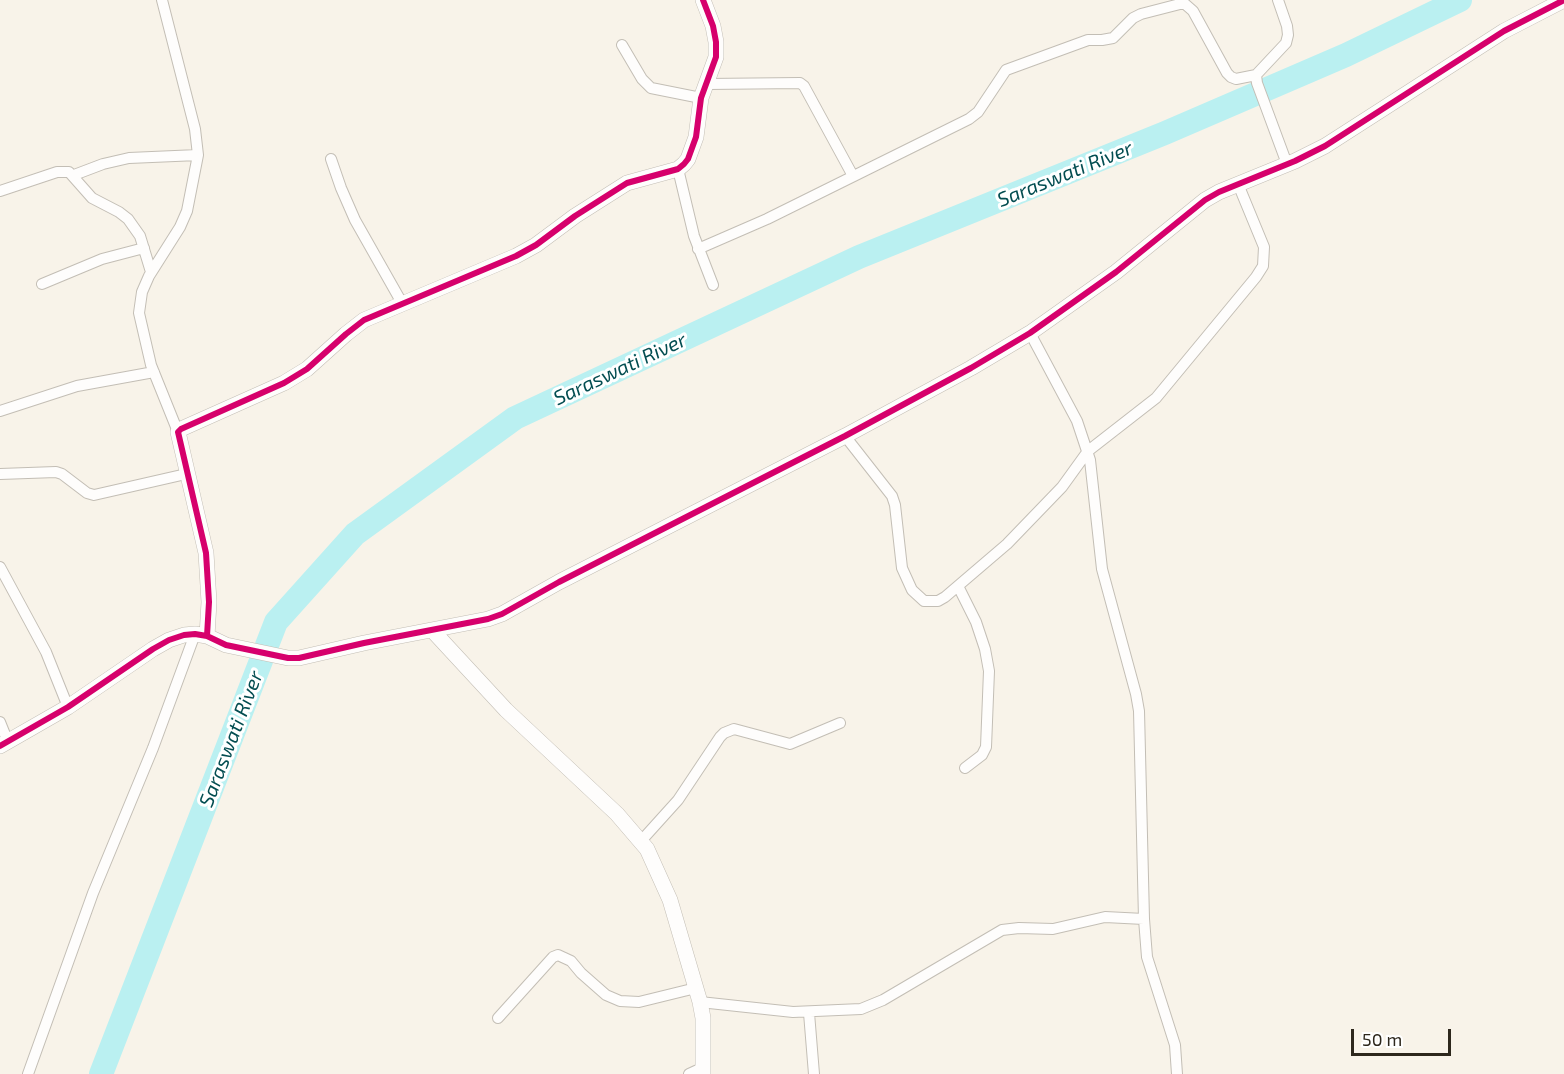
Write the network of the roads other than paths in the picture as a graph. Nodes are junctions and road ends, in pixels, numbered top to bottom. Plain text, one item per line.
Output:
1 (162, 0) edge
2 (703, 0) edge
3 (1278, 0) edge
4 (1564, 0) edge
5 (1159, 4) edge
6 (622, 45) dead end
7 (1256, 75) junction
8 (704, 91) junction
9 (198, 155) junction
10 (332, 159) dead end
11 (1287, 165) junction
12 (678, 169) junction
13 (74, 175) junction
14 (853, 176) junction
15 (1238, 184) junction
16 (0, 191) edge
17 (144, 248) junction
18 (698, 249) junction
19 (151, 272) junction
20 (42, 284) dead end
21 (713, 285) dead end
22 (402, 303) junction
23 (1030, 333) junction
24 (154, 372) junction
25 (0, 411) edge
26 (178, 432) junction
27 (844, 436) junction
28 (1088, 451) junction
29 (0, 474) edge
30 (186, 474) junction
31 (0, 567) edge
32 (958, 586) junction
33 (432, 630) junction
34 (201, 635) junction
35 (68, 707) junction
36 (0, 722) edge
37 (840, 723) dead end
38 (4, 744) edge
39 (965, 768) dead end
40 (641, 841) junction
41 (1144, 919) junction
42 (698, 995) junction
43 (809, 1013) junction
44 (498, 1018) dead end
45 (698, 1072) edge
46 (28, 1074) edge
47 (814, 1074) edge
48 (1177, 1074) edge

1 - 9 street
2 - 8 street
3 - 7 street
4 - 11 street
5 - 7 street
5 - 14 street
6 - 8 street
7 - 11 street
8 - 12 street
8 - 14 street
9 - 13 street
9 - 19 street
10 - 22 street
11 - 15 street
12 - 18 street
12 - 22 street
13 - 16 street
13 - 17 street
14 - 18 street
15 - 23 street
15 - 28 street
17 - 19 street
17 - 20 street
18 - 21 street
19 - 24 street
22 - 26 street
23 - 27 street
23 - 28 street
24 - 25 street
24 - 26 street
26 - 30 street
27 - 32 street
27 - 33 street
28 - 32 street
28 - 41 street
29 - 30 street
30 - 34 street
31 - 35 street
32 - 39 street
33 - 34 street
33 - 40 street
34 - 35 street
34 - 46 street
35 - 38 street
36 - 38 street
37 - 40 street
40 - 42 street
41 - 43 street
41 - 48 street
42 - 43 street
42 - 44 street
42 - 45 street
43 - 47 street

